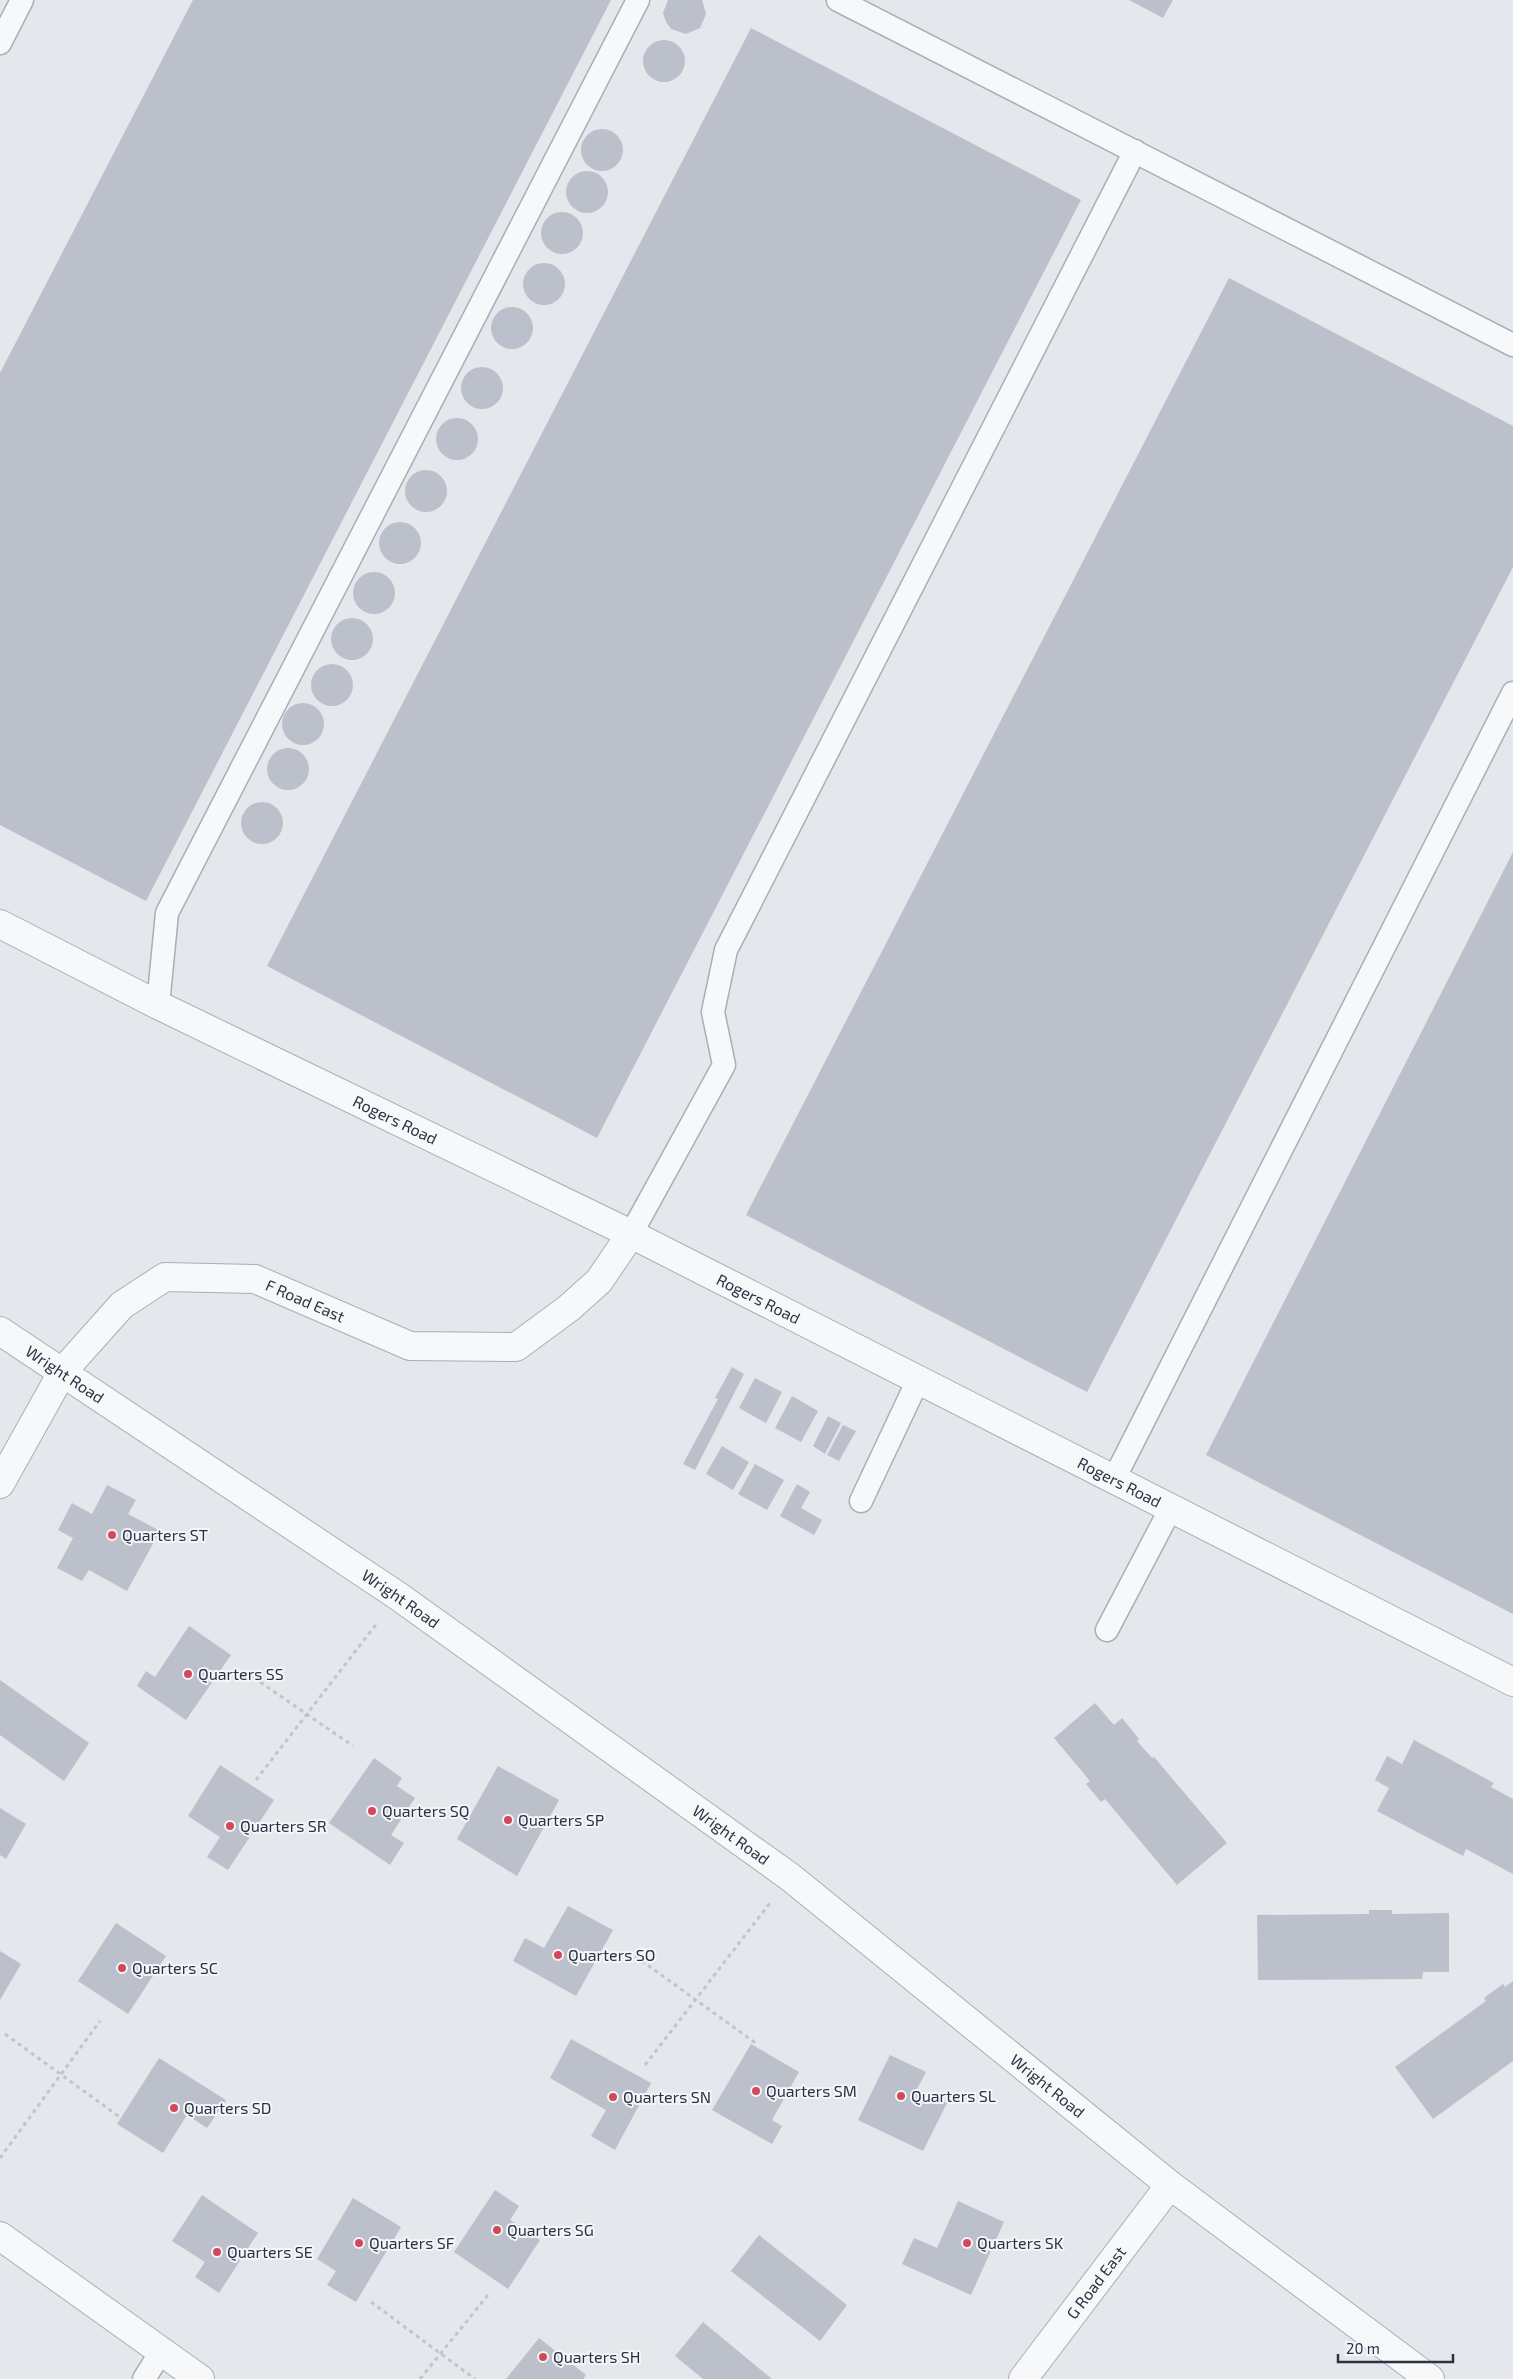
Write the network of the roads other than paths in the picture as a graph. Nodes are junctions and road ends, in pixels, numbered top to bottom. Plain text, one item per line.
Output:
1 (22, 0) edge
2 (638, 0) edge
3 (838, 0) edge
4 (0, 43) edge
5 (1134, 151) junction
6 (1513, 346) edge
7 (1513, 693) edge
8 (0, 924) edge
9 (158, 1005) junction
10 (631, 1234) junction
11 (0, 1331) edge
12 (63, 1371) junction
13 (918, 1380) junction
14 (1114, 1478) junction
15 (0, 1484) edge
16 (862, 1501) dead end
17 (1171, 1508) junction
18 (1107, 1630) dead end
19 (1513, 1682) edge
20 (1170, 2185) junction
21 (0, 2236) edge
22 (162, 2350) junction
23 (144, 2379) edge
24 (200, 2379) edge
25 (1023, 2379) edge
26 (1430, 2379) edge

1 - 4 lane
2 - 9 lane
3 - 5 lane
5 - 6 lane
5 - 10 lane
7 - 14 lane
8 - 9 street, Rogers Road
9 - 10 street, Rogers Road
10 - 12 street, F Road East
10 - 13 street, Rogers Road
11 - 12 street, Wright Road
12 - 15 street, F Road East
12 - 20 street, Wright Road
13 - 14 street, Rogers Road
13 - 16 lane
14 - 17 street, Rogers Road
17 - 18 lane
17 - 19 street, Rogers Road
20 - 25 street, G Road East
20 - 26 street, Wright Road
21 - 22 street
22 - 23 lane
22 - 24 street

